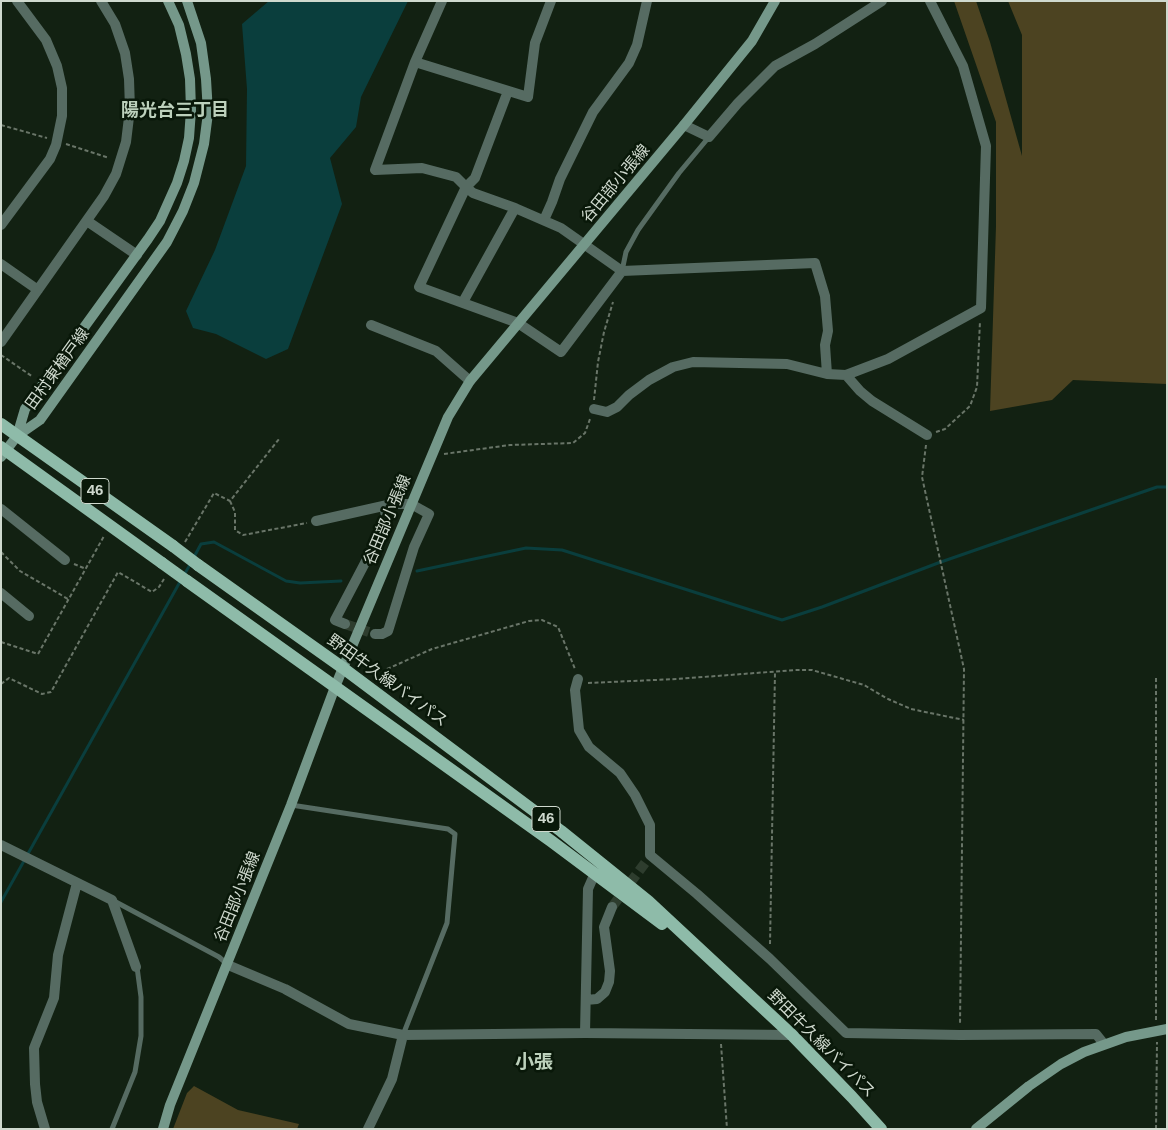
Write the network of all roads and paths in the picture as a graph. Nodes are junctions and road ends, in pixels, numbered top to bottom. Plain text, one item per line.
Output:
1 (17, 1) edge
2 (101, 1) edge
3 (168, 1) edge
4 (187, 1) edge
5 (442, 1) edge
6 (551, 1) edge
7 (647, 1) edge
8 (775, 1) edge
9 (882, 1) edge
10 (930, 1) edge
11 (415, 62) junction
12 (508, 91) junction
13 (684, 125) junction
14 (709, 137) junction
15 (466, 187) junction
16 (515, 208) junction
17 (544, 220) junction
18 (87, 221) junction
19 (1, 225) edge
20 (585, 244) junction
21 (137, 255) junction
22 (1, 264) edge
23 (622, 270) junction
24 (38, 290) junction
25 (614, 297) dead end
26 (463, 302) junction
27 (981, 308) junction
28 (518, 322) junction
29 (371, 325) dead end
30 (1, 342) edge
31 (1, 355) edge
32 (827, 374) junction
33 (846, 375) junction
34 (33, 377) dead end
35 (470, 381) junction
36 (594, 408) junction
37 (1, 424) edge
38 (927, 435) junction
39 (17, 436) junction
40 (279, 439) dead end
41 (3, 452) edge
42 (430, 458) junction
43 (230, 501) junction
44 (411, 504) junction
45 (384, 506) junction
46 (1, 509) edge
47 (316, 521) joint
48 (104, 536) dead end
49 (178, 545) junction
50 (1, 552) edge
51 (65, 560) dead end
52 (164, 579) dead end
53 (1, 594) edge
54 (68, 600) junction
55 (29, 616) dead end
56 (345, 624) dead end
57 (375, 634) dead end
58 (1, 642) edge
59 (342, 668) junction
60 (387, 669) dead end
61 (775, 671) junction
62 (1156, 678) dead end
63 (578, 679) junction
64 (1, 684) edge
65 (335, 687) junction
66 (964, 720) junction
67 (291, 805) junction
68 (1, 845) edge
69 (595, 873) junction
70 (77, 883) junction
71 (112, 900) junction
72 (612, 907) tunnel mouth
73 (770, 959) junction
74 (228, 965) junction
75 (136, 967) joint
76 (737, 984) junction
77 (586, 1000) junction
78 (1161, 1030) edge
79 (586, 1033) junction
80 (721, 1034) junction
81 (403, 1035) junction
82 (792, 1035) junction
83 (960, 1035) junction
84 (1104, 1044) junction
85 (46, 1129) edge
86 (112, 1129) edge
87 (163, 1129) edge
88 (368, 1129) edge
89 (727, 1129) edge
90 (881, 1129) edge
91 (976, 1129) edge
92 (1156, 1129) edge

1 - 19 street
2 - 18 street
3 - 21 main road, 田村東楢戸線
4 - 39 main road, 田村東楢戸線
5 - 11 street
6 - 12 street
7 - 17 street
8 - 13 main road, 谷田部小張線
9 - 14 street
10 - 27 street
11 - 12 street
11 - 15 street
12 - 15 street
13 - 14 street
13 - 20 main road, 谷田部小張線
14 - 23 lane
15 - 16 street
15 - 26 street
16 - 17 street
16 - 26 street
17 - 20 street
18 - 21 street
18 - 24 street
20 - 23 street
20 - 28 main road, 谷田部小張線
21 - 39 main road, 田村東楢戸線
22 - 24 street
23 - 28 street
23 - 32 street
24 - 30 street
25 - 36 path
26 - 28 street
27 - 33 street
27 - 38 path
28 - 35 main road, 谷田部小張線
29 - 35 street
31 - 34 path
32 - 33 street
32 - 36 street
33 - 38 street
35 - 42 main road, 谷田部小張線
36 - 42 path
37 - 39 main road, 野田牛久線バイパス / 46
38 - 66 path
39 - 41 main road
39 - 49 main road, 野田牛久線バイパス / 46
40 - 43 path
41 - 65 main road, 野田牛久線バイパス / 46, bridge
42 - 44 main road, 谷田部小張線
43 - 47 path
43 - 49 path
44 - 45 street
44 - 57 street
44 - 59 main road, 谷田部小張線
45 - 47 street
45 - 56 street
46 - 51 street
48 - 54 path
49 - 59 main road, 野田牛久線バイパス / 46, bridge
50 - 54 path
52 - 64 path
53 - 55 street
54 - 58 path
59 - 65 main road, 谷田部小張線
59 - 76 main road, 野田牛久線バイパス / 46
60 - 63 path
61 - 63 path
61 - 66 path
61 - 73 path
62 - 78 path
63 - 73 street
65 - 67 main road, 谷田部小張線
65 - 69 main road, 野田牛久線バイパス / 46
66 - 83 path
67 - 74 main road, 谷田部小張線
67 - 81 lane
68 - 70 street
69 - 76 main road, 野田牛久線バイパス / 46
69 - 77 street
70 - 71 street
70 - 85 street
71 - 74 lane
71 - 75 street
72 - 77 street
73 - 83 street
74 - 81 street
74 - 87 main road, 谷田部小張線
75 - 86 lane
76 - 82 main road, 野田牛久線バイパス / 46
77 - 79 street
78 - 84 main road
78 - 92 path
79 - 80 street
79 - 81 street
80 - 82 street
80 - 89 path
81 - 88 street
82 - 90 main road, 野田牛久線バイパス / 46
83 - 84 street
84 - 91 main road

